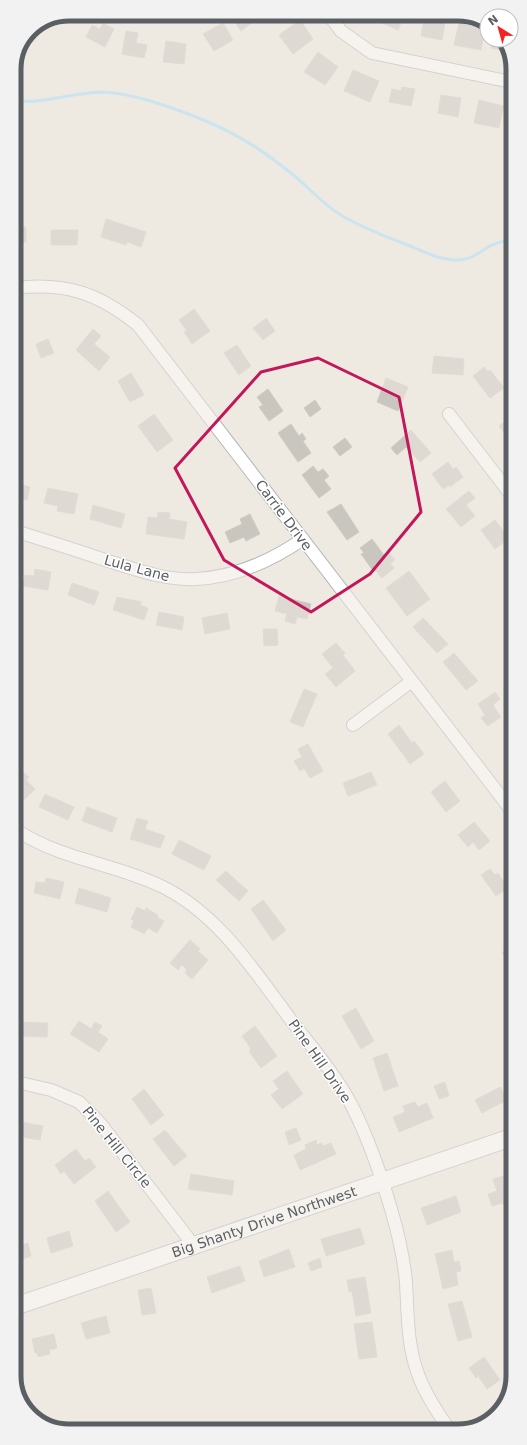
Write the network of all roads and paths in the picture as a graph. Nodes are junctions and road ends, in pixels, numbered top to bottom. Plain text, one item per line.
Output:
1 (333, 21) edge
2 (506, 81) edge
3 (21, 288) edge
4 (448, 414) dead end
5 (506, 488) edge
6 (21, 533) edge
7 (303, 539) junction
8 (412, 681) junction
9 (353, 725) dead end
10 (506, 803) edge
11 (21, 832) edge
12 (21, 1083) edge
13 (506, 1140) edge
14 (382, 1182) junction
15 (191, 1248) junction
16 (21, 1304) edge
17 (446, 1424) edge

1 - 2 street
3 - 7 street, Carrie Drive
4 - 5 street
6 - 7 street, Lula Lane
7 - 8 street, Carrie Drive
8 - 9 street
8 - 10 street, Carrie Drive
11 - 14 street, Pine Hill Drive
12 - 15 street, Pine Hill Circle
13 - 14 street, Big Shanty Drive Northwest
14 - 15 street, Big Shanty Drive Northwest
14 - 17 street, Pine Hill Drive
15 - 16 street, Big Shanty Drive Northwest

